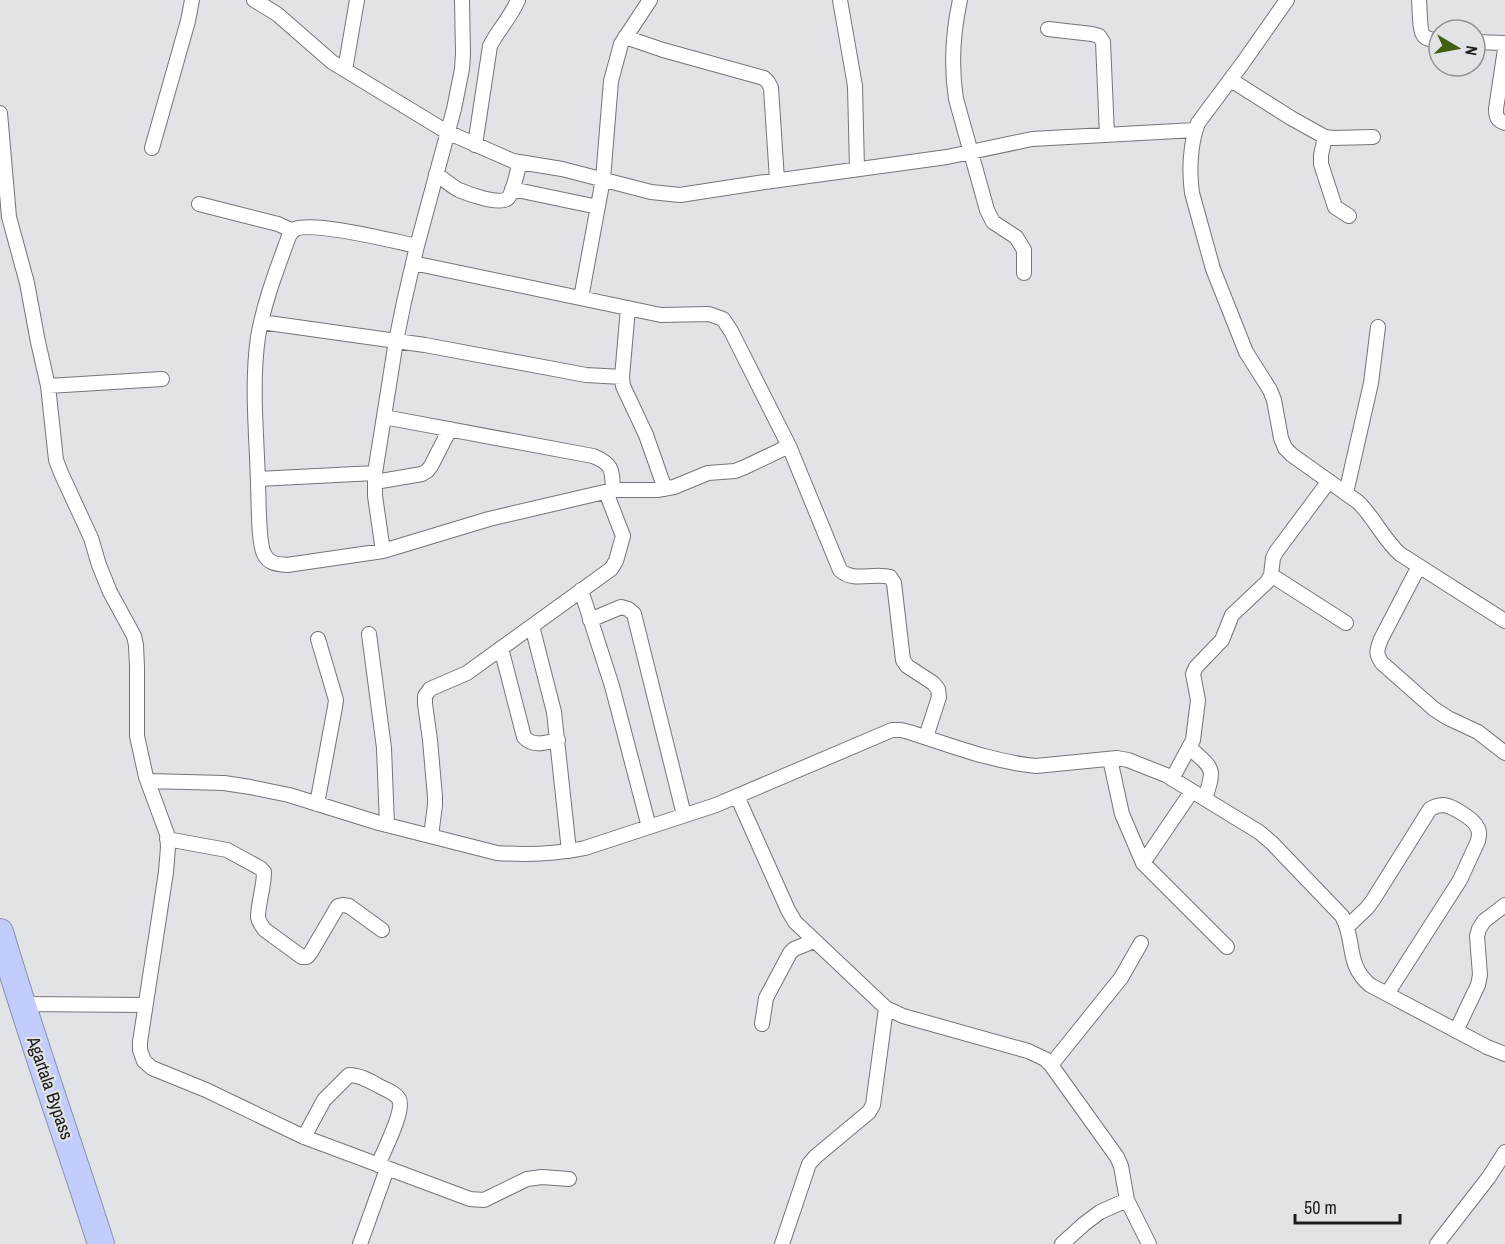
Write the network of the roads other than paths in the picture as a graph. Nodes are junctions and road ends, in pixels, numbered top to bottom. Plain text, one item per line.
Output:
1 (192, 0) edge
2 (254, 0) edge
3 (357, 0) edge
4 (462, 0) edge
5 (518, 0) edge
6 (650, 0) edge
7 (840, 0) edge
8 (960, 0) edge
9 (1287, 0) edge
10 (1419, 0) edge
11 (1048, 28) dead end
12 (625, 37) junction
13 (1427, 38) edge
14 (1487, 42) edge
15 (1505, 43) edge
16 (1505, 49) edge
17 (345, 70) junction
18 (1231, 80) junction
19 (0, 113) edge
20 (1505, 123) edge
21 (1195, 130) junction
22 (447, 132) junction
23 (1107, 135) junction
24 (1325, 137) junction
25 (1373, 137) dead end
26 (475, 145) junction
27 (152, 148) dead end
28 (970, 152) junction
29 (520, 162) junction
30 (857, 169) junction
31 (436, 174) junction
32 (603, 179) junction
33 (777, 180) junction
34 (512, 189) junction
35 (199, 204) dead end
36 (598, 207) junction
37 (1348, 216) dead end
38 (293, 231) junction
39 (417, 246) junction
40 (413, 263) junction
41 (1024, 273) dead end
42 (581, 298) junction
43 (628, 308) junction
44 (261, 322) junction
45 (1378, 327) dead end
46 (396, 341) junction
47 (622, 377) junction
48 (162, 379) dead end
49 (48, 386) junction
50 (384, 417) junction
51 (450, 429) junction
52 (789, 446) junction
53 (258, 478) junction
54 (375, 478) junction
55 (1329, 481) junction
56 (664, 489) junction
57 (609, 491) junction
58 (1346, 493) junction
59 (384, 551) junction
60 (1419, 566) junction
61 (1270, 575) junction
62 (581, 590) junction
63 (590, 620) junction
64 (1505, 621) edge
65 (1346, 623) dead end
66 (532, 626) junction
67 (369, 634) dead end
68 (318, 639) dead end
69 (501, 648) junction
70 (926, 737) junction
71 (558, 740) junction
72 (1190, 748) junction
73 (1505, 753) edge
74 (1110, 759) junction
75 (1172, 779) junction
76 (147, 781) junction
77 (1192, 791) junction
78 (737, 796) junction
79 (1205, 799) junction
80 (317, 804) junction
81 (684, 815) junction
82 (387, 825) junction
83 (649, 827) junction
84 (431, 836) junction
85 (167, 839) junction
86 (569, 852) junction
87 (1143, 863) junction
88 (1505, 905) edge
89 (1348, 926) junction
90 (382, 930) dead end
91 (0, 932) edge
92 (814, 941) junction
93 (1141, 943) dead end
94 (1227, 946) dead end
95 (1388, 994) junction
96 (22, 1004) junction
97 (146, 1005) junction
98 (886, 1008) junction
99 (762, 1024) dead end
100 (1456, 1031) junction
101 (1505, 1039) edge
102 (1502, 1053) edge
103 (1051, 1065) junction
104 (304, 1137) junction
105 (1505, 1152) edge
106 (383, 1167) junction
107 (568, 1179) dead end
108 (1127, 1200) junction
109 (101, 1244) edge
110 (360, 1244) edge
111 (782, 1244) edge
112 (1062, 1244) edge
113 (1149, 1244) edge
114 (1437, 1244) edge

1 - 27 street
2 - 17 street
3 - 17 street
4 - 22 street
5 - 26 street
6 - 12 street
7 - 30 street
8 - 28 street
9 - 18 street
10 - 13 street
11 - 23 street
12 - 32 street
12 - 33 street
14 - 15 street
16 - 20 street
17 - 22 street
18 - 21 street
18 - 24 street
19 - 49 street
21 - 23 street
21 - 55 street
22 - 26 street
22 - 31 street
23 - 28 street
24 - 25 street
24 - 37 street
26 - 29 street
28 - 30 street
28 - 41 street
29 - 32 street
29 - 34 street
30 - 33 street
31 - 34 street
31 - 39 street
32 - 33 street
32 - 36 street
34 - 36 street
35 - 38 street
36 - 42 street
38 - 39 street
38 - 44 street
39 - 40 street
40 - 42 street
40 - 46 street
42 - 43 street
43 - 47 street
43 - 52 street
44 - 46 street
44 - 53 street
45 - 58 street
46 - 47 street
46 - 50 street
47 - 56 street
48 - 49 street
49 - 76 street
50 - 51 street
50 - 54 street
51 - 54 street
51 - 57 street
52 - 56 street
52 - 70 street
53 - 54 street
53 - 59 street
54 - 59 street
55 - 58 street
55 - 61 street
56 - 57 street
57 - 59 street
57 - 62 street
58 - 60 street
60 - 64 street
60 - 73 street
61 - 65 street
61 - 72 street
62 - 63 street
62 - 66 street
63 - 81 street
63 - 83 street
66 - 69 street
66 - 71 street
67 - 82 street
68 - 80 street
69 - 71 street
69 - 84 street
70 - 74 street
70 - 78 street
71 - 86 street
72 - 75 street
72 - 79 street
74 - 75 street
74 - 87 street
75 - 77 street
76 - 80 street
76 - 85 street
77 - 79 street
77 - 87 street
78 - 81 street
78 - 92 street
79 - 89 street
80 - 82 street
81 - 83 street
82 - 84 street
83 - 86 street
84 - 86 street
85 - 90 street
85 - 97 street
87 - 94 street
88 - 100 street
89 - 95 street
89 - 95 street
91 - 96 highway, Agartala Bypass
92 - 98 street
92 - 99 street
93 - 103 street
95 - 100 street
96 - 97 street
96 - 109 highway, Agartala Bypass
97 - 104 street
98 - 103 street
98 - 111 street
100 - 102 street
101 - 102 street
103 - 108 street
104 - 106 street
104 - 106 street
105 - 114 street
106 - 107 street
106 - 110 street
108 - 112 street
108 - 113 street

